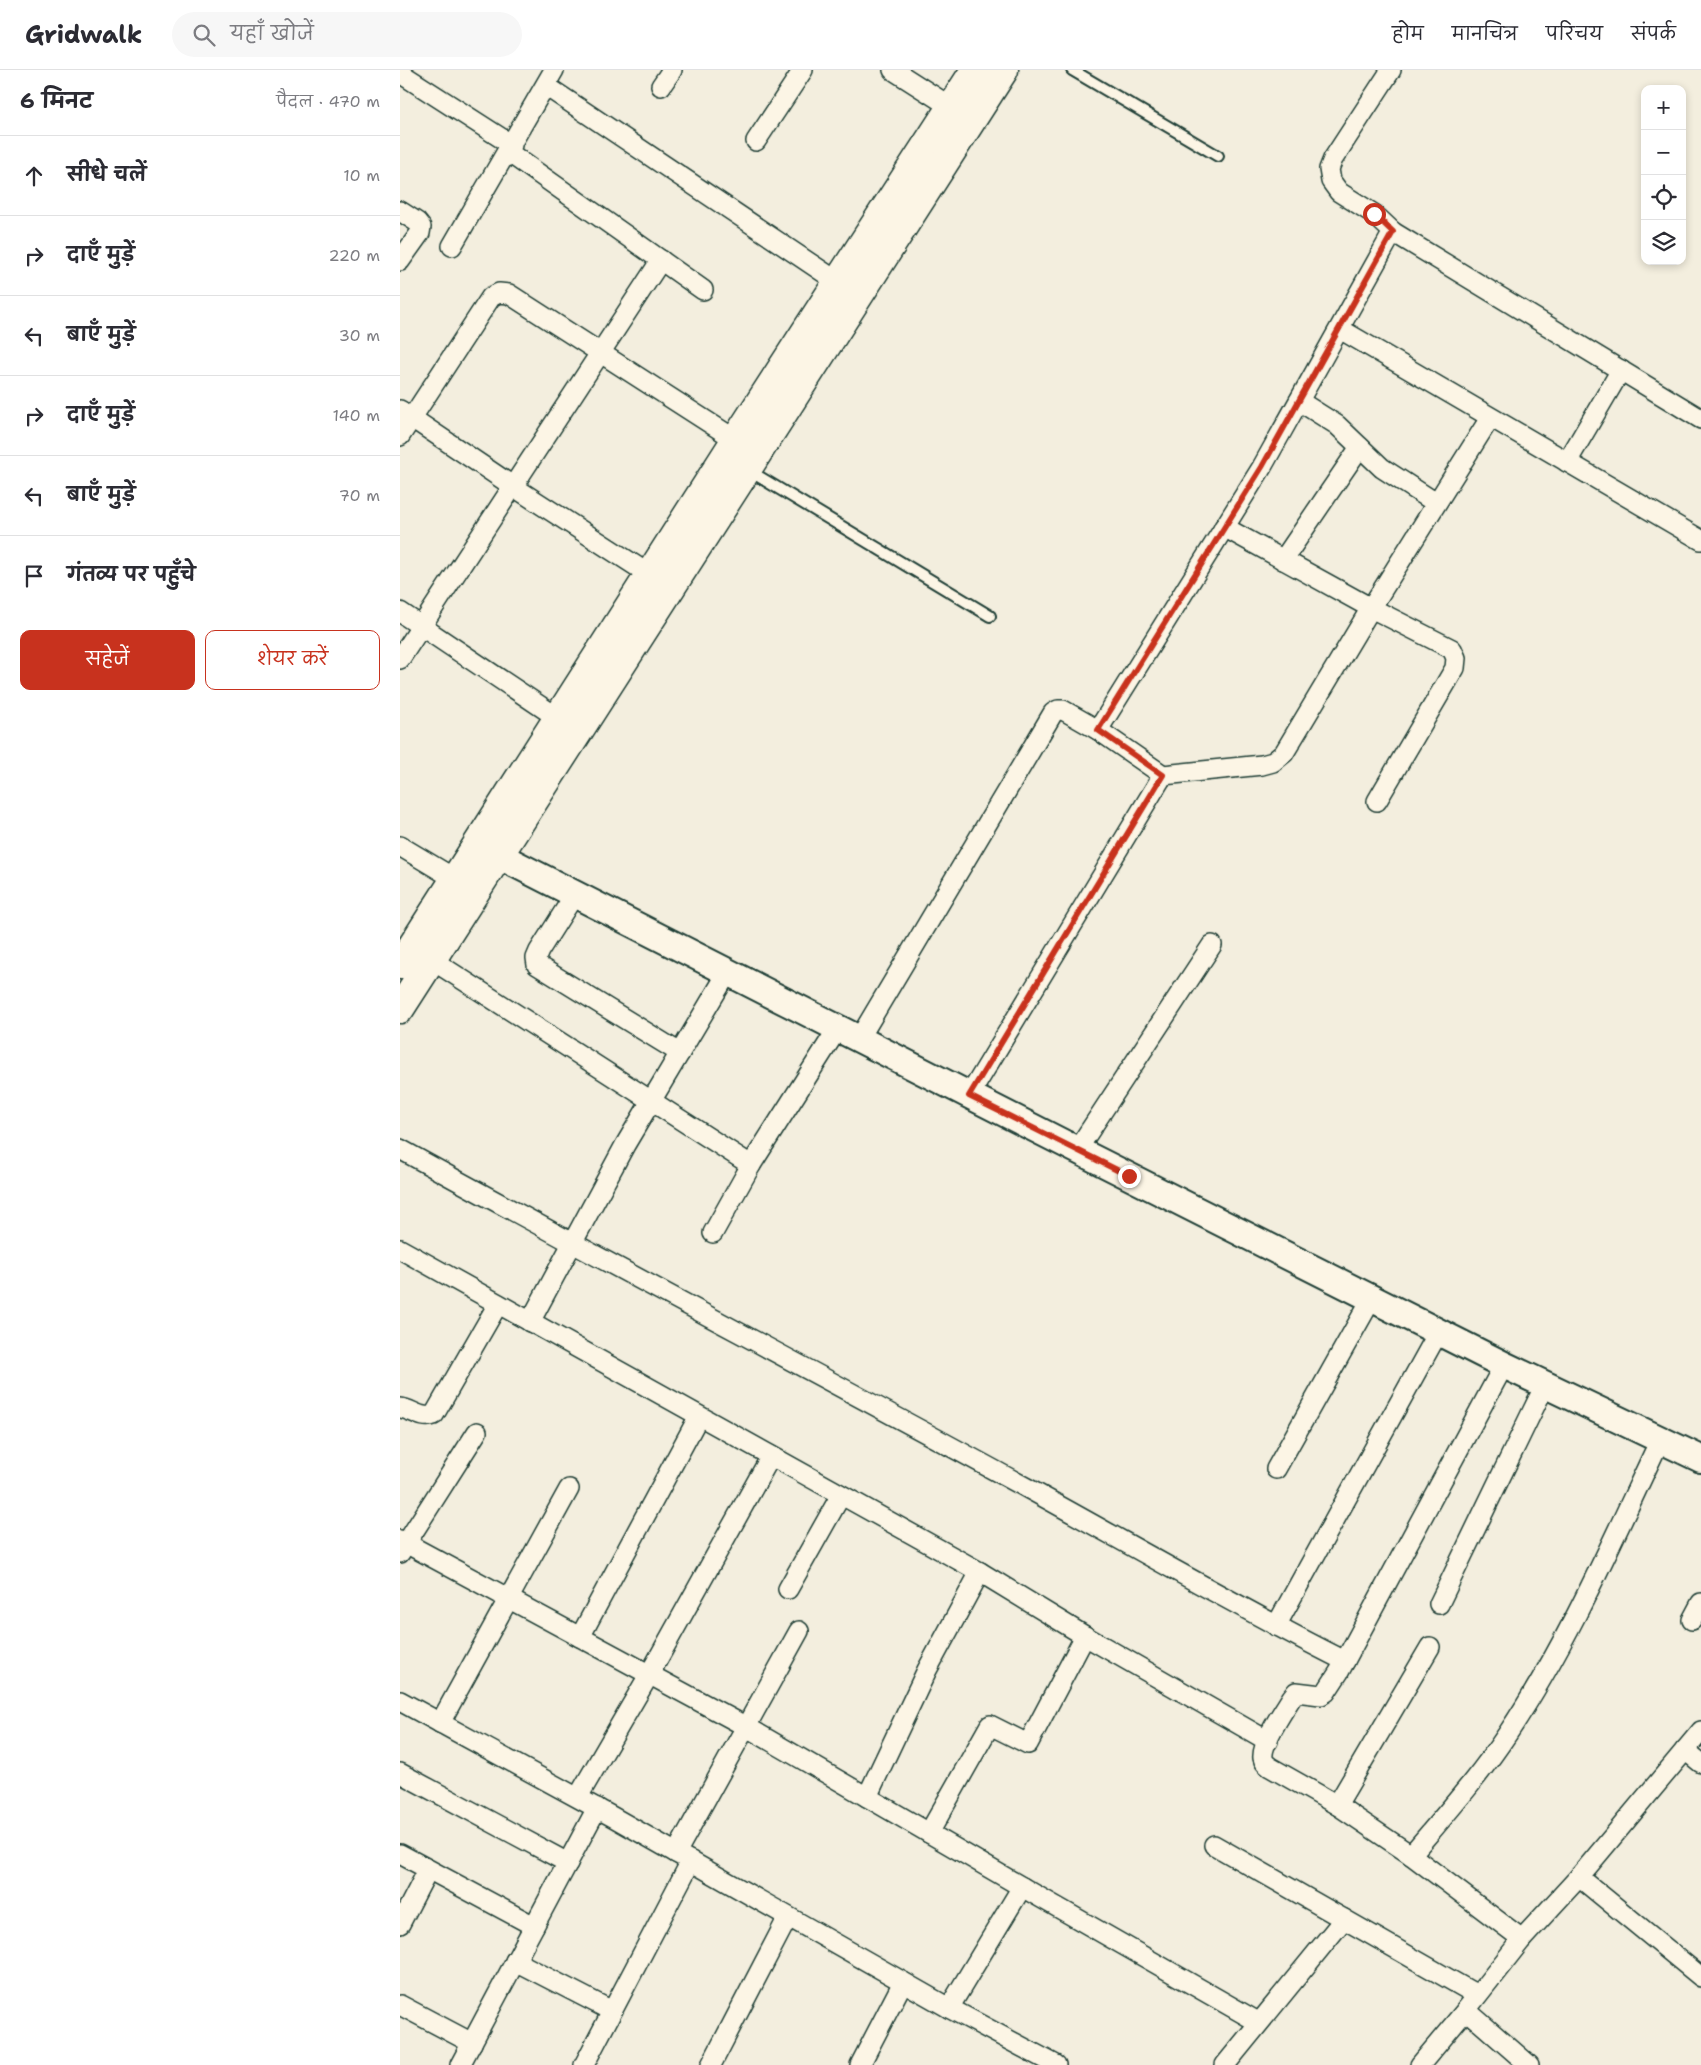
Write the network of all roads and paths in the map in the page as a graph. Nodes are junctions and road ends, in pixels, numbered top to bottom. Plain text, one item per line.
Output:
1 (672, 70) edge
2 (803, 70) edge
3 (893, 70) edge
4 (975, 70) edge
5 (1004, 70) edge
6 (1072, 70) edge
7 (1391, 70) edge
8 (400, 73) edge
9 (550, 78) edge
10 (661, 86) dead end
11 (951, 107) junction
12 (756, 141) dead end
13 (510, 148) junction
14 (1218, 156) dead end
15 (400, 211) edge
16 (1393, 232) junction
17 (452, 246) dead end
18 (661, 260) junction
19 (400, 261) edge
20 (838, 282) junction
21 (703, 290) dead end
22 (1340, 329) junction
23 (602, 353) junction
24 (1621, 370) junction
25 (1299, 400) junction
26 (406, 414) edge
27 (1490, 418) junction
28 (1701, 418) edge
29 (400, 436) edge
30 (736, 440) junction
31 (1360, 447) junction
32 (1567, 462) junction
33 (747, 469) junction
34 (514, 487) junction
35 (1436, 503) junction
36 (1224, 527) junction
37 (1701, 540) edge
38 (1283, 560) junction
39 (650, 575) junction
40 (1371, 608) junction
41 (400, 612) edge
42 (990, 616) dead end
43 (422, 626) junction
44 (400, 659) edge
45 (558, 718) junction
46 (1098, 730) junction
47 (1163, 775) junction
48 (1377, 802) dead end
49 (400, 846) edge
50 (488, 850) junction
51 (455, 878) junction
52 (575, 894) junction
53 (1212, 945) dead end
54 (432, 960) junction
55 (400, 965) edge
56 (728, 972) junction
57 (400, 1010) edge
58 (849, 1034) junction
59 (680, 1054) junction
60 (969, 1096) junction
61 (652, 1101) junction
62 (400, 1150) edge
63 (1077, 1150) junction
64 (751, 1165) junction
65 (712, 1233) dead end
66 (570, 1244) junction
67 (402, 1256) edge
68 (1372, 1298) junction
69 (498, 1304) junction
70 (530, 1322) junction
71 (1439, 1332) junction
72 (1504, 1365) junction
73 (1546, 1383) junction
74 (400, 1408) edge
75 (699, 1416) junction
76 (477, 1432) dead end
77 (1660, 1440) junction
78 (771, 1456) junction
79 (1701, 1459) edge
80 (1276, 1470) dead end
81 (569, 1489) dead end
82 (841, 1495) junction
83 (402, 1546) edge
84 (980, 1572) junction
85 (788, 1589) dead end
86 (509, 1598) junction
87 (1701, 1603) edge
88 (1439, 1604) dead end
89 (1692, 1620) dead end
90 (1276, 1626) junction
91 (799, 1631) dead end
92 (1085, 1636) junction
93 (580, 1637) junction
94 (1430, 1647) dead end
95 (1345, 1661) junction
96 (649, 1675) junction
97 (401, 1704) edge
98 (440, 1723) junction
99 (745, 1726) junction
100 (1701, 1731) edge
101 (1268, 1740) junction
102 (1685, 1750) junction
103 (1701, 1763) edge
104 (400, 1772) edge
105 (578, 1797) junction
106 (867, 1797) junction
107 (1337, 1805) junction
108 (597, 1808) junction
109 (929, 1833) junction
110 (1214, 1845) dead end
111 (400, 1854) edge
112 (1411, 1855) junction
113 (684, 1857) junction
114 (568, 1863) junction
115 (428, 1870) junction
116 (1579, 1877) junction
117 (1022, 1888) junction
118 (788, 1917) junction
119 (1344, 1919) junction
120 (400, 1924) edge
121 (534, 1926) junction
122 (1522, 1939) junction
123 (515, 1961) junction
124 (1701, 1978) edge
125 (903, 1982) junction
126 (1472, 2003) junction
127 (400, 2005) edge
128 (949, 2008) junction
129 (612, 2011) junction
130 (1258, 2022) junction
131 (472, 2043) junction
132 (1046, 2063) edge
133 (460, 2065) edge
134 (584, 2065) edge
135 (711, 2065) edge
136 (860, 2065) edge
137 (1225, 2065) edge
138 (1420, 2065) edge
139 (1529, 2065) edge

1 - 10 street
2 - 12 street
3 - 11 street
4 - 11 main road
5 - 33 main road
6 - 14 lane
7 - 16 street
8 - 13 street
9 - 13 street
9 - 20 street
11 - 20 main road
13 - 17 street
13 - 18 street
15 - 19 street
16 - 22 street
16 - 24 street
18 - 21 street
18 - 23 street
20 - 30 main road
22 - 25 street
22 - 27 street
23 - 26 street
23 - 30 street
23 - 34 street
24 - 28 street
24 - 32 street
25 - 31 street
25 - 36 street
26 - 29 street
26 - 34 street
27 - 32 street
27 - 35 street
30 - 39 main road
31 - 35 street
31 - 38 street
32 - 37 street
33 - 42 lane
33 - 50 main road
34 - 39 street
34 - 43 street
35 - 40 street
36 - 38 street
36 - 46 street
38 - 40 street
39 - 45 main road
40 - 47 street
40 - 48 street
41 - 43 street
43 - 44 street
43 - 45 street
45 - 50 main road
46 - 47 street
46 - 58 street
47 - 60 street
49 - 51 street
50 - 51 main road
50 - 52 street
50 - 54 main road
51 - 55 main road
52 - 56 street
52 - 59 street
53 - 63 street
54 - 57 main road
54 - 61 street
56 - 58 street
56 - 59 street
58 - 60 street
58 - 64 street
59 - 61 street
60 - 63 street
61 - 64 street
61 - 66 street
62 - 66 street
63 - 68 street
64 - 65 street
66 - 70 street
66 - 90 street
67 - 69 street
68 - 71 street
68 - 80 street
69 - 70 street
69 - 74 street
70 - 75 street
71 - 72 street
71 - 90 street
72 - 73 street
72 - 95 street
73 - 77 street
73 - 88 street
75 - 78 street
75 - 93 street
76 - 83 street
77 - 79 street
77 - 112 street
78 - 82 street
78 - 96 street
81 - 86 street
82 - 84 street
82 - 85 street
83 - 86 street
84 - 92 street
84 - 106 street
86 - 93 street
86 - 98 street
87 - 89 street
90 - 95 street
91 - 99 street
92 - 101 street
92 - 109 street
93 - 96 street
94 - 107 street
95 - 101 street
96 - 99 street
96 - 105 street
97 - 98 street
98 - 105 street
99 - 106 street
99 - 113 street
100 - 102 street
101 - 107 street
102 - 103 street
102 - 116 street
104 - 114 street
105 - 108 street
106 - 109 street
107 - 112 street
108 - 113 street
108 - 114 street
109 - 117 street
110 - 119 street
111 - 115 street
112 - 122 street
113 - 118 street
113 - 129 street
114 - 121 street
115 - 120 street
115 - 121 street
116 - 122 street
116 - 124 street
117 - 128 street
117 - 130 street
118 - 125 street
118 - 135 street
119 - 126 street
119 - 130 street
121 - 123 street
122 - 126 street
123 - 129 street
123 - 131 street
125 - 128 street
125 - 136 street
126 - 138 street
126 - 139 street
127 - 131 street
128 - 132 street
129 - 134 street
130 - 137 street
131 - 133 street

